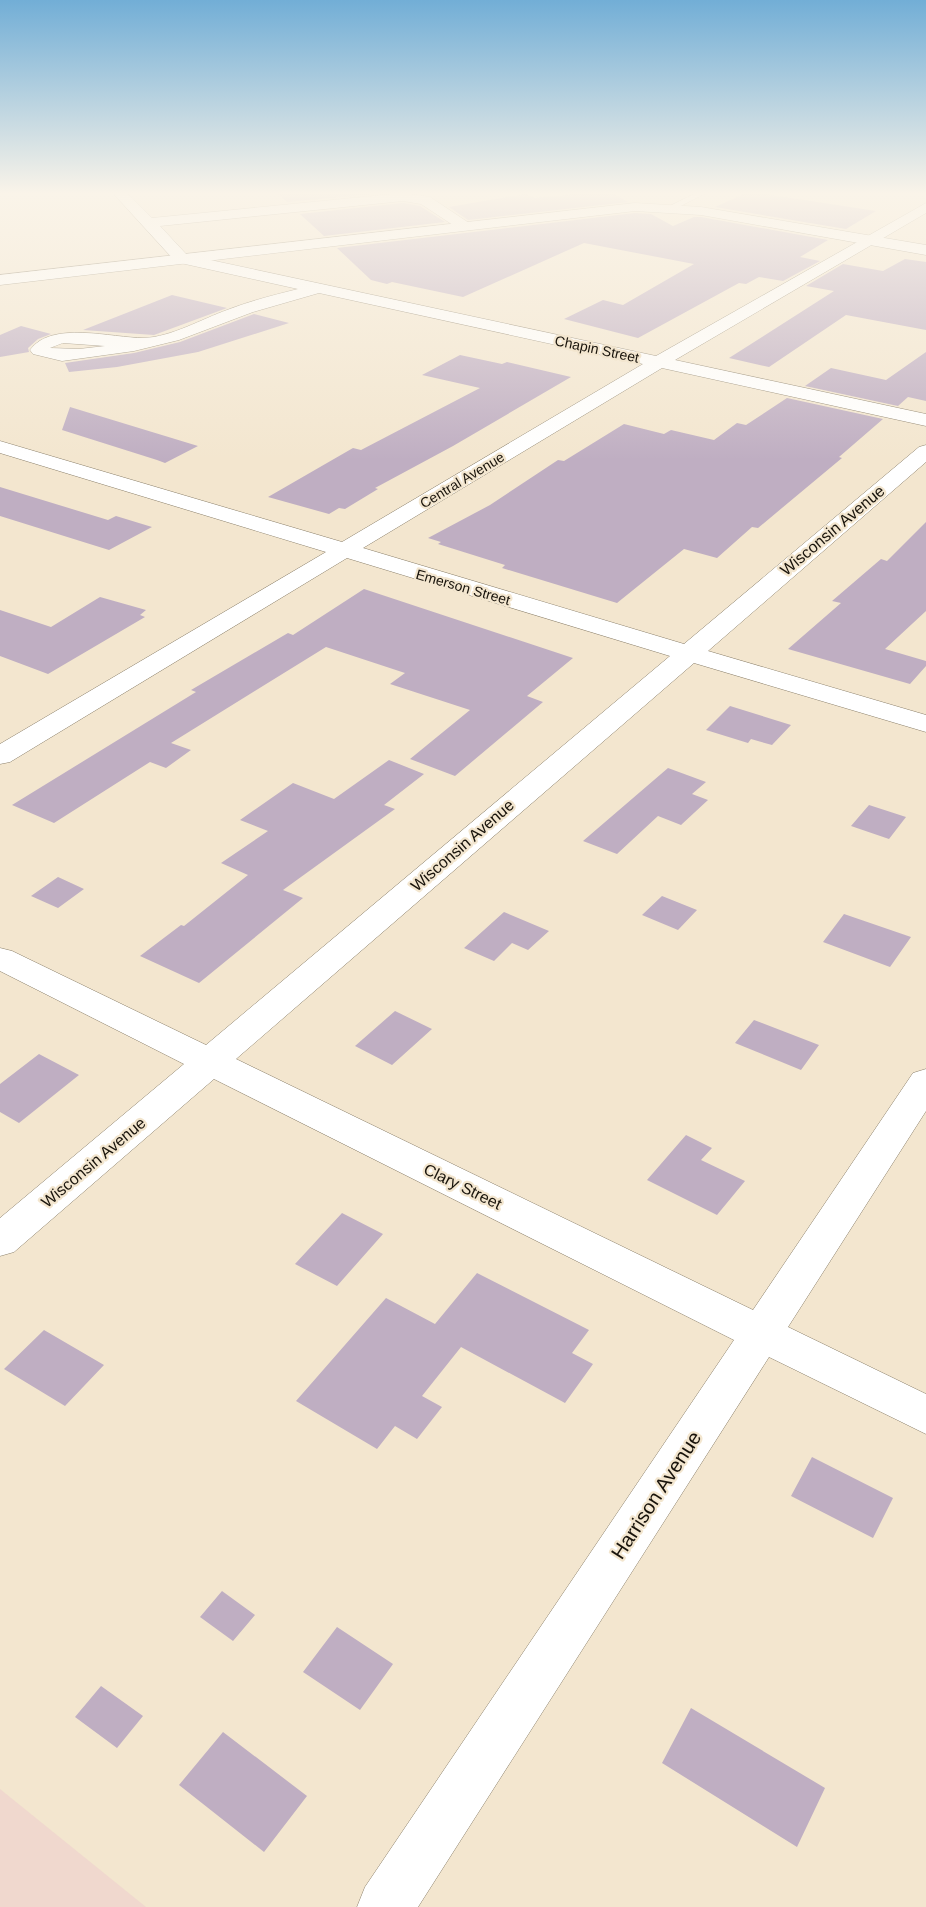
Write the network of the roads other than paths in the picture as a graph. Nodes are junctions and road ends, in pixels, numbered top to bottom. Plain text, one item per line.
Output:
1 (289, 282) edge
2 (797, 282) edge
3 (317, 288) junction
4 (144, 343) dead end
5 (660, 362) junction
6 (926, 420) edge
7 (0, 447) edge
8 (926, 451) edge
9 (343, 552) junction
10 (687, 653) junction
11 (926, 724) edge
12 (0, 756) edge
13 (0, 958) edge
14 (211, 1062) junction
15 (926, 1082) edge
16 (0, 1241) edge
17 (760, 1334) junction
18 (926, 1415) edge
19 (385, 1907) edge

1 - 3 street, Chapin Street
2 - 5 street, Central Avenue
3 - 4 street
3 - 5 street, Chapin Street
5 - 6 street, Chapin Street
5 - 9 street, Central Avenue
7 - 9 street, Emerson Street
8 - 10 street, Wisconsin Avenue
9 - 10 street, Emerson Street
9 - 12 street, Central Avenue
10 - 11 street, Emerson Street
10 - 14 street, Wisconsin Avenue
13 - 14 street, Clary Street
14 - 16 street, Wisconsin Avenue
14 - 17 street, Clary Street
15 - 17 street, Harrison Avenue
17 - 18 street, Clary Street
17 - 19 street, Harrison Avenue

